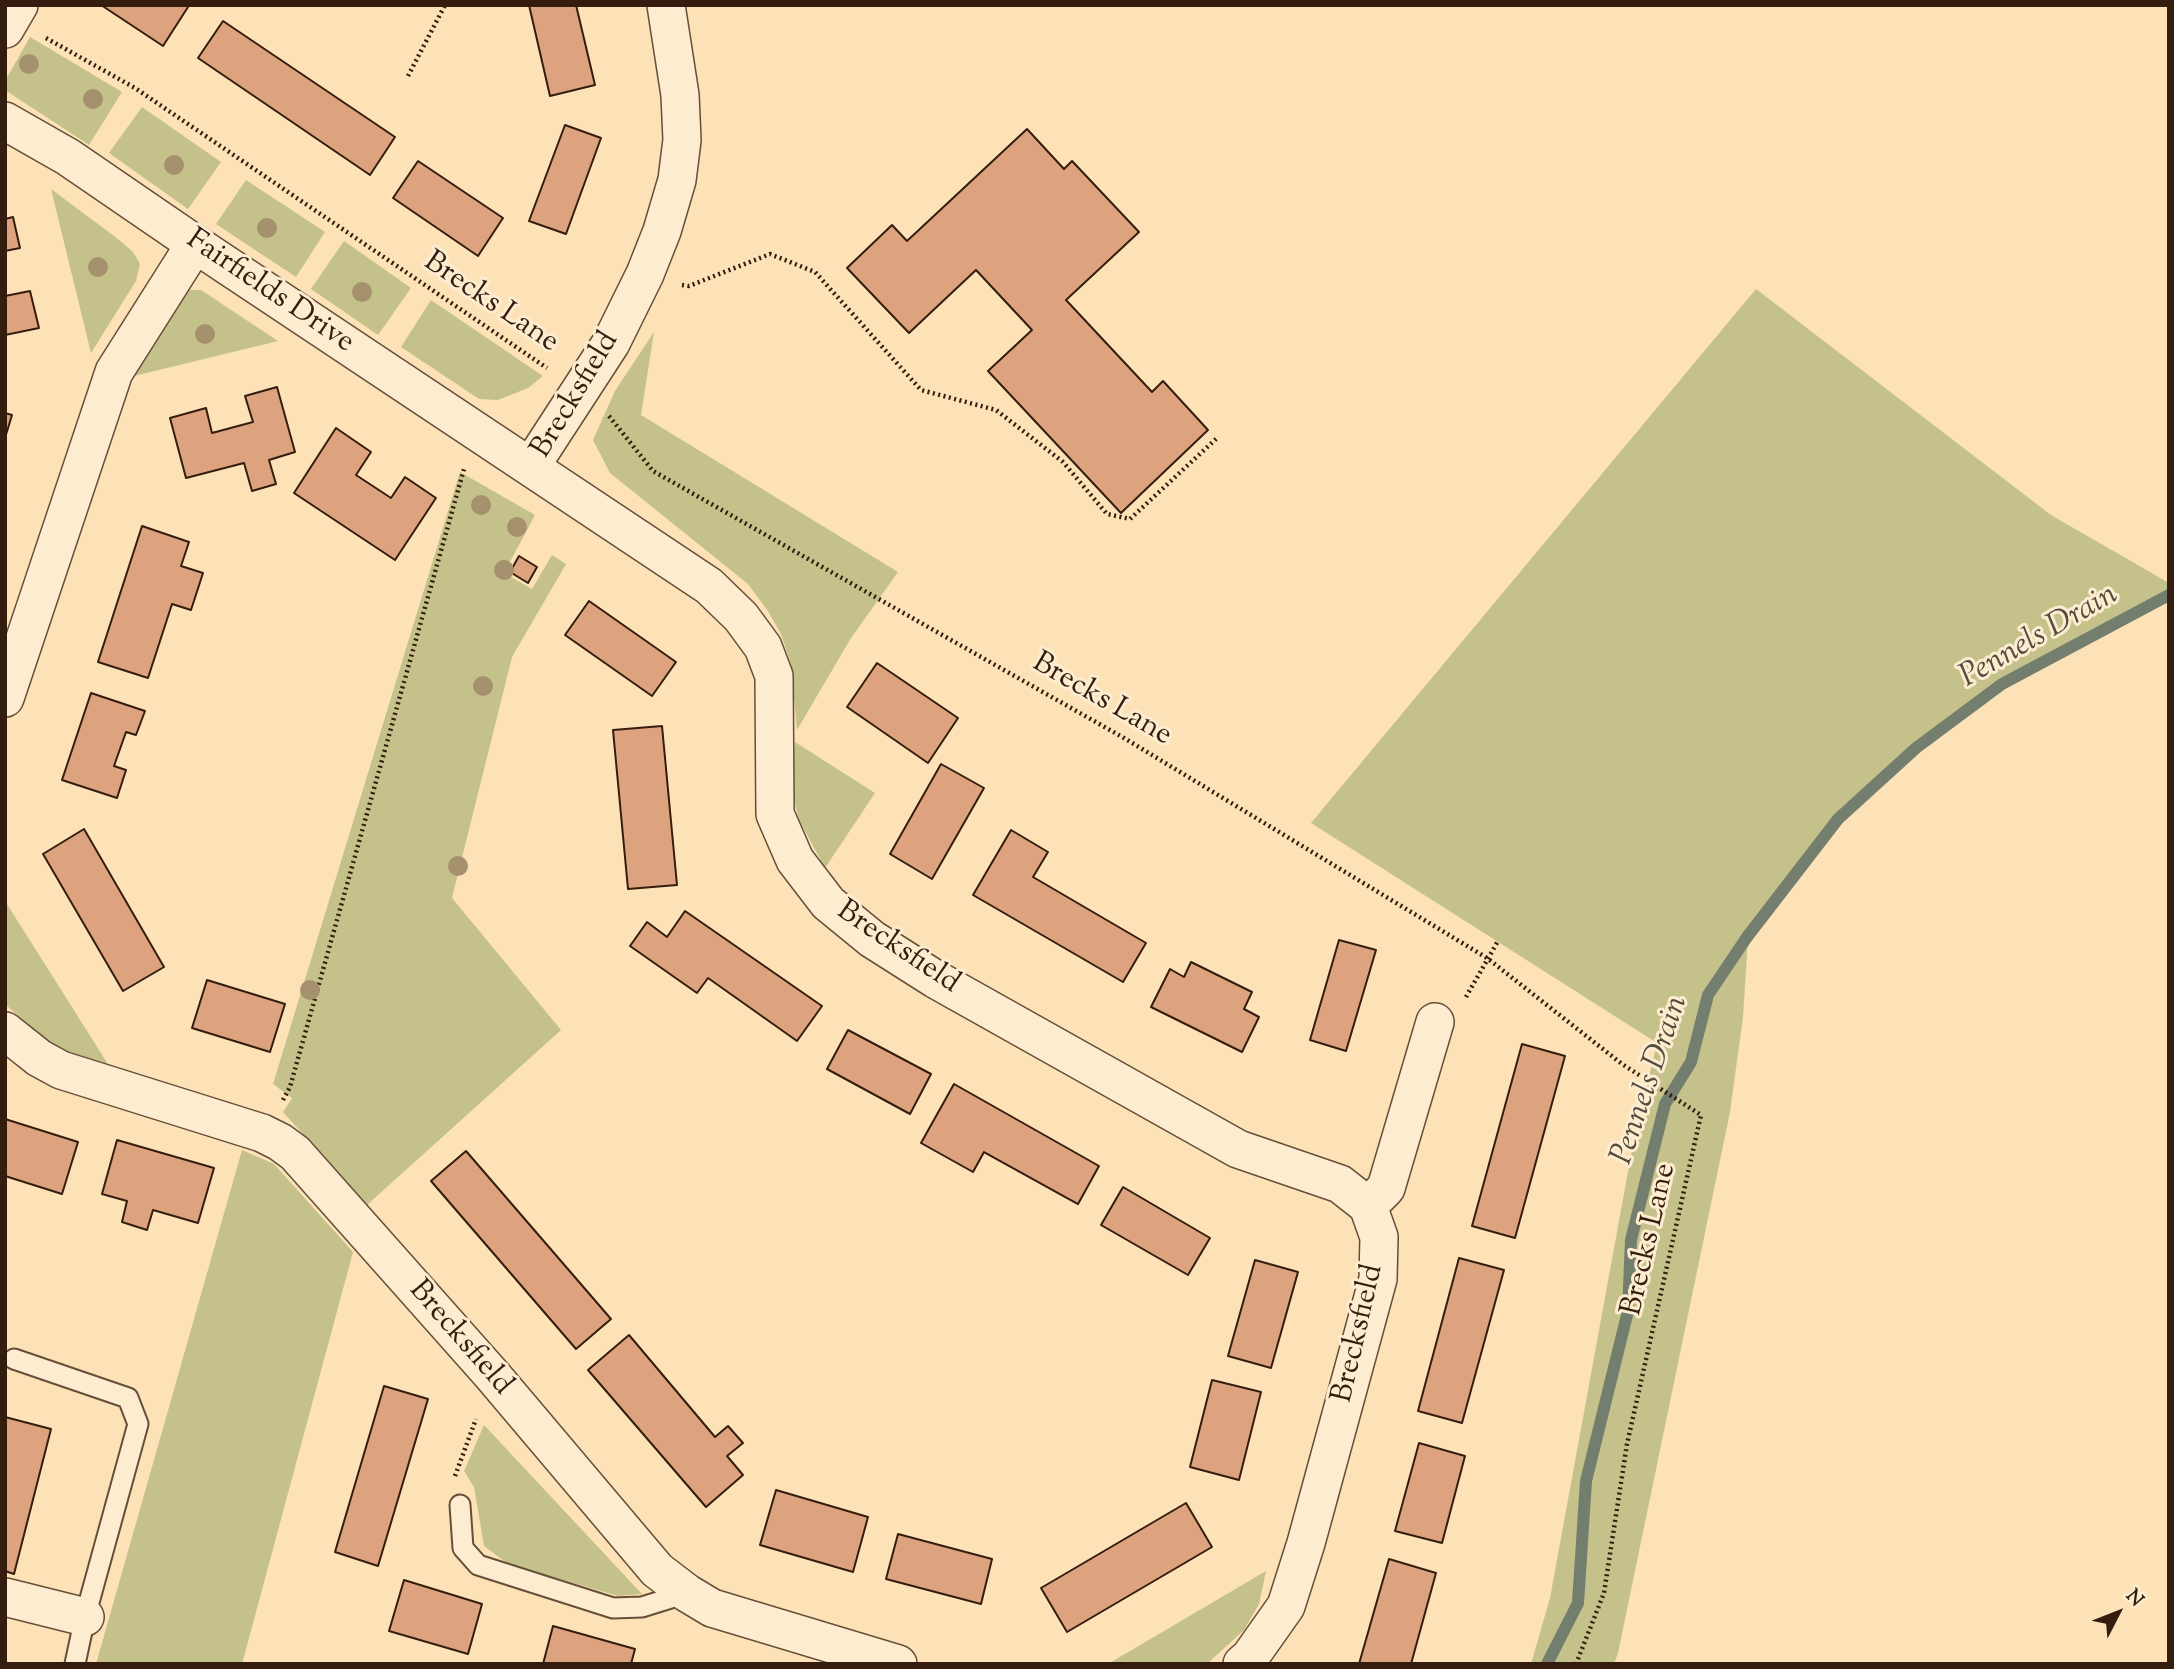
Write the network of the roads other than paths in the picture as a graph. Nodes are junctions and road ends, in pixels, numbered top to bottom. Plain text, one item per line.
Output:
1 (666, 5) edge
2 (5, 121) edge
3 (195, 244) junction
4 (531, 466) junction
5 (5, 698) edge
6 (1434, 1022) road end
7 (5, 1031) edge
8 (1368, 1206) junction
9 (15, 1359) dead end
10 (460, 1505) road end
11 (687, 1593) junction
12 (5, 1597) edge
13 (85, 1617) junction
14 (75, 1664) edge
15 (898, 1664) edge
16 (1242, 1664) edge

1 - 4 street, Brecksfield
2 - 3 street, Fairfields Drive
3 - 4 street, Fairfields Drive
3 - 5 street
4 - 8 street, Brecksfield
6 - 8 street
7 - 11 street, Brecksfield
8 - 16 street, Brecksfield
9 - 13 lane
10 - 11 lane
11 - 15 street, Brecksfield
12 - 13 street
13 - 14 lane

